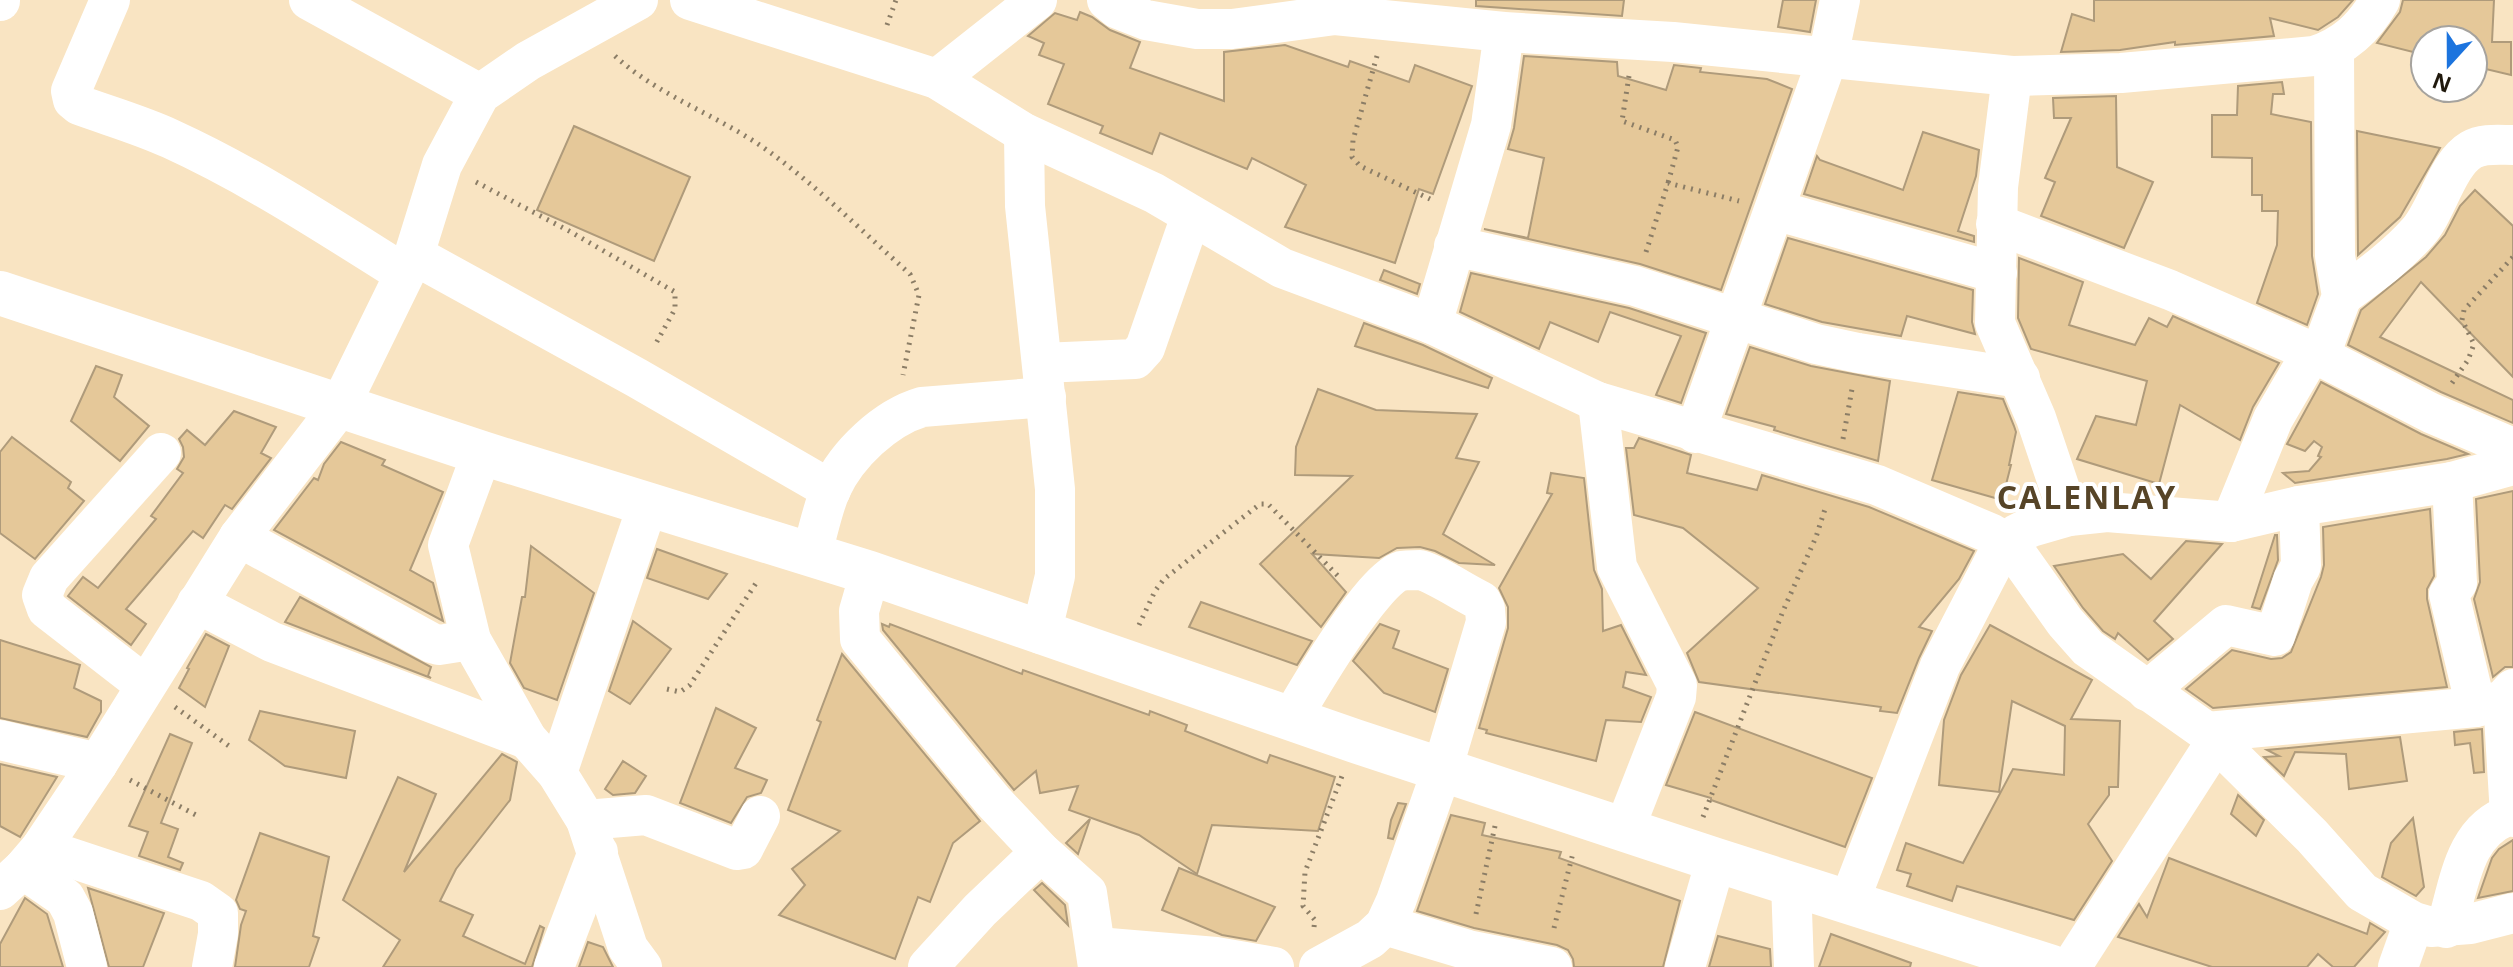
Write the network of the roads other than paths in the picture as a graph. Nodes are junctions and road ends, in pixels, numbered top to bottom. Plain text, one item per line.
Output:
1 (110, 0) edge
2 (309, 0) edge
3 (638, 0) edge
4 (690, 0) edge
5 (1037, 0) edge
6 (1107, 0) edge
7 (1840, 0) edge
8 (2380, 0) edge
9 (1341, 7) edge
10 (1271, 12) edge
11 (1504, 32) junction
12 (2334, 49) junction
13 (1828, 57) junction
14 (2012, 76) junction
15 (937, 79) junction
16 (480, 94) junction
17 (1024, 133) junction
18 (2513, 145) edge
19 (1775, 210) junction
20 (1191, 216) junction
21 (1996, 224) junction
22 (1458, 231) junction
23 (408, 264) junction
24 (1997, 273) junction
25 (0, 293) edge
26 (2342, 296) junction
27 (1737, 317) junction
28 (1432, 324) junction
29 (2316, 354) junction
30 (2020, 378) junction
31 (1044, 380) junction
32 (1598, 402) junction
33 (340, 406) junction
34 (1695, 433) junction
35 (2513, 448) edge
36 (161, 453) dead end
37 (482, 453) junction
38 (2513, 465) edge
39 (2452, 482) junction
40 (831, 490) junction
41 (648, 504) junction
42 (2299, 506) junction
43 (2069, 516) junction
44 (2231, 522) junction
45 (239, 537) junction
46 (2006, 542) junction
47 (796, 550) junction
48 (870, 573) junction
49 (197, 603) junction
50 (1041, 634) junction
51 (471, 640) junction
52 (145, 685) junction
53 (2147, 691) junction
54 (2497, 699) edge
55 (1291, 719) junction
56 (2211, 738) junction
57 (527, 739) junction
58 (0, 740) edge
59 (98, 763) junction
60 (1442, 770) junction
61 (557, 773) junction
62 (760, 816) dead end
63 (2512, 816) edge
64 (1624, 830) junction
65 (592, 836) junction
66 (1041, 852) junction
67 (1704, 856) junction
68 (21, 869) edge
69 (1791, 883) junction
70 (1849, 902) junction
71 (2513, 913) edge
72 (1385, 925) junction
73 (2430, 925) junction
74 (1316, 951) edge
75 (1097, 957) edge
76 (1548, 966) edge
77 (87, 967) edge
78 (212, 967) edge
79 (554, 967) edge
80 (642, 967) edge
81 (928, 967) edge
82 (1274, 967) edge
83 (1685, 967) edge
84 (1794, 967) edge
85 (2052, 967) edge
86 (2071, 967) edge
87 (2398, 967) edge

1 - 23 street
2 - 16 street
3 - 16 street
4 - 15 street
5 - 15 street
6 - 10 street
7 - 13 street
8 - 12 street
9 - 10 street
9 - 11 street
11 - 13 street
11 - 22 street
12 - 14 street
12 - 26 street
13 - 14 street
13 - 19 street
14 - 21 street
15 - 17 street
16 - 23 street
17 - 20 street
17 - 31 street
18 - 26 street
19 - 24 street
19 - 27 street
20 - 28 street
20 - 31 street
21 - 24 street
21 - 29 street
22 - 27 street
22 - 28 street
23 - 33 street
23 - 40 street
24 - 30 street
25 - 33 main road
26 - 29 street
27 - 30 street
27 - 34 street
28 - 32 street
29 - 35 street
29 - 44 street
30 - 43 street
31 - 40 street
31 - 50 street
32 - 34 street
32 - 64 street
33 - 37 main road
33 - 45 street
34 - 46 street
36 - 52 street
37 - 41 main road
37 - 51 street
38 - 39 street
39 - 42 street
39 - 54 street
40 - 47 street
41 - 47 main road
41 - 61 street
42 - 44 street
42 - 53 street
43 - 44 street
43 - 46 street
45 - 49 street
45 - 51 street
46 - 53 street
46 - 70 street
47 - 48 main road
48 - 50 main road
48 - 66 street
49 - 52 street
49 - 57 street
50 - 55 main road
51 - 57 street
52 - 59 street
53 - 56 street
54 - 56 street
54 - 63 street
55 - 60 main road
55 - 60 street
56 - 73 street
56 - 86 street
57 - 61 street
58 - 59 street
59 - 68 street
60 - 64 main road
60 - 72 street
61 - 65 street
62 - 65 street
63 - 73 street
64 - 67 main road
65 - 79 street
65 - 80 street
66 - 75 street
66 - 81 street
67 - 69 main road
67 - 83 street
68 - 77 street
68 - 78 street
69 - 70 main road
69 - 84 street
70 - 85 main road
71 - 73 street
72 - 74 street
72 - 76 street
73 - 87 street
75 - 82 street

